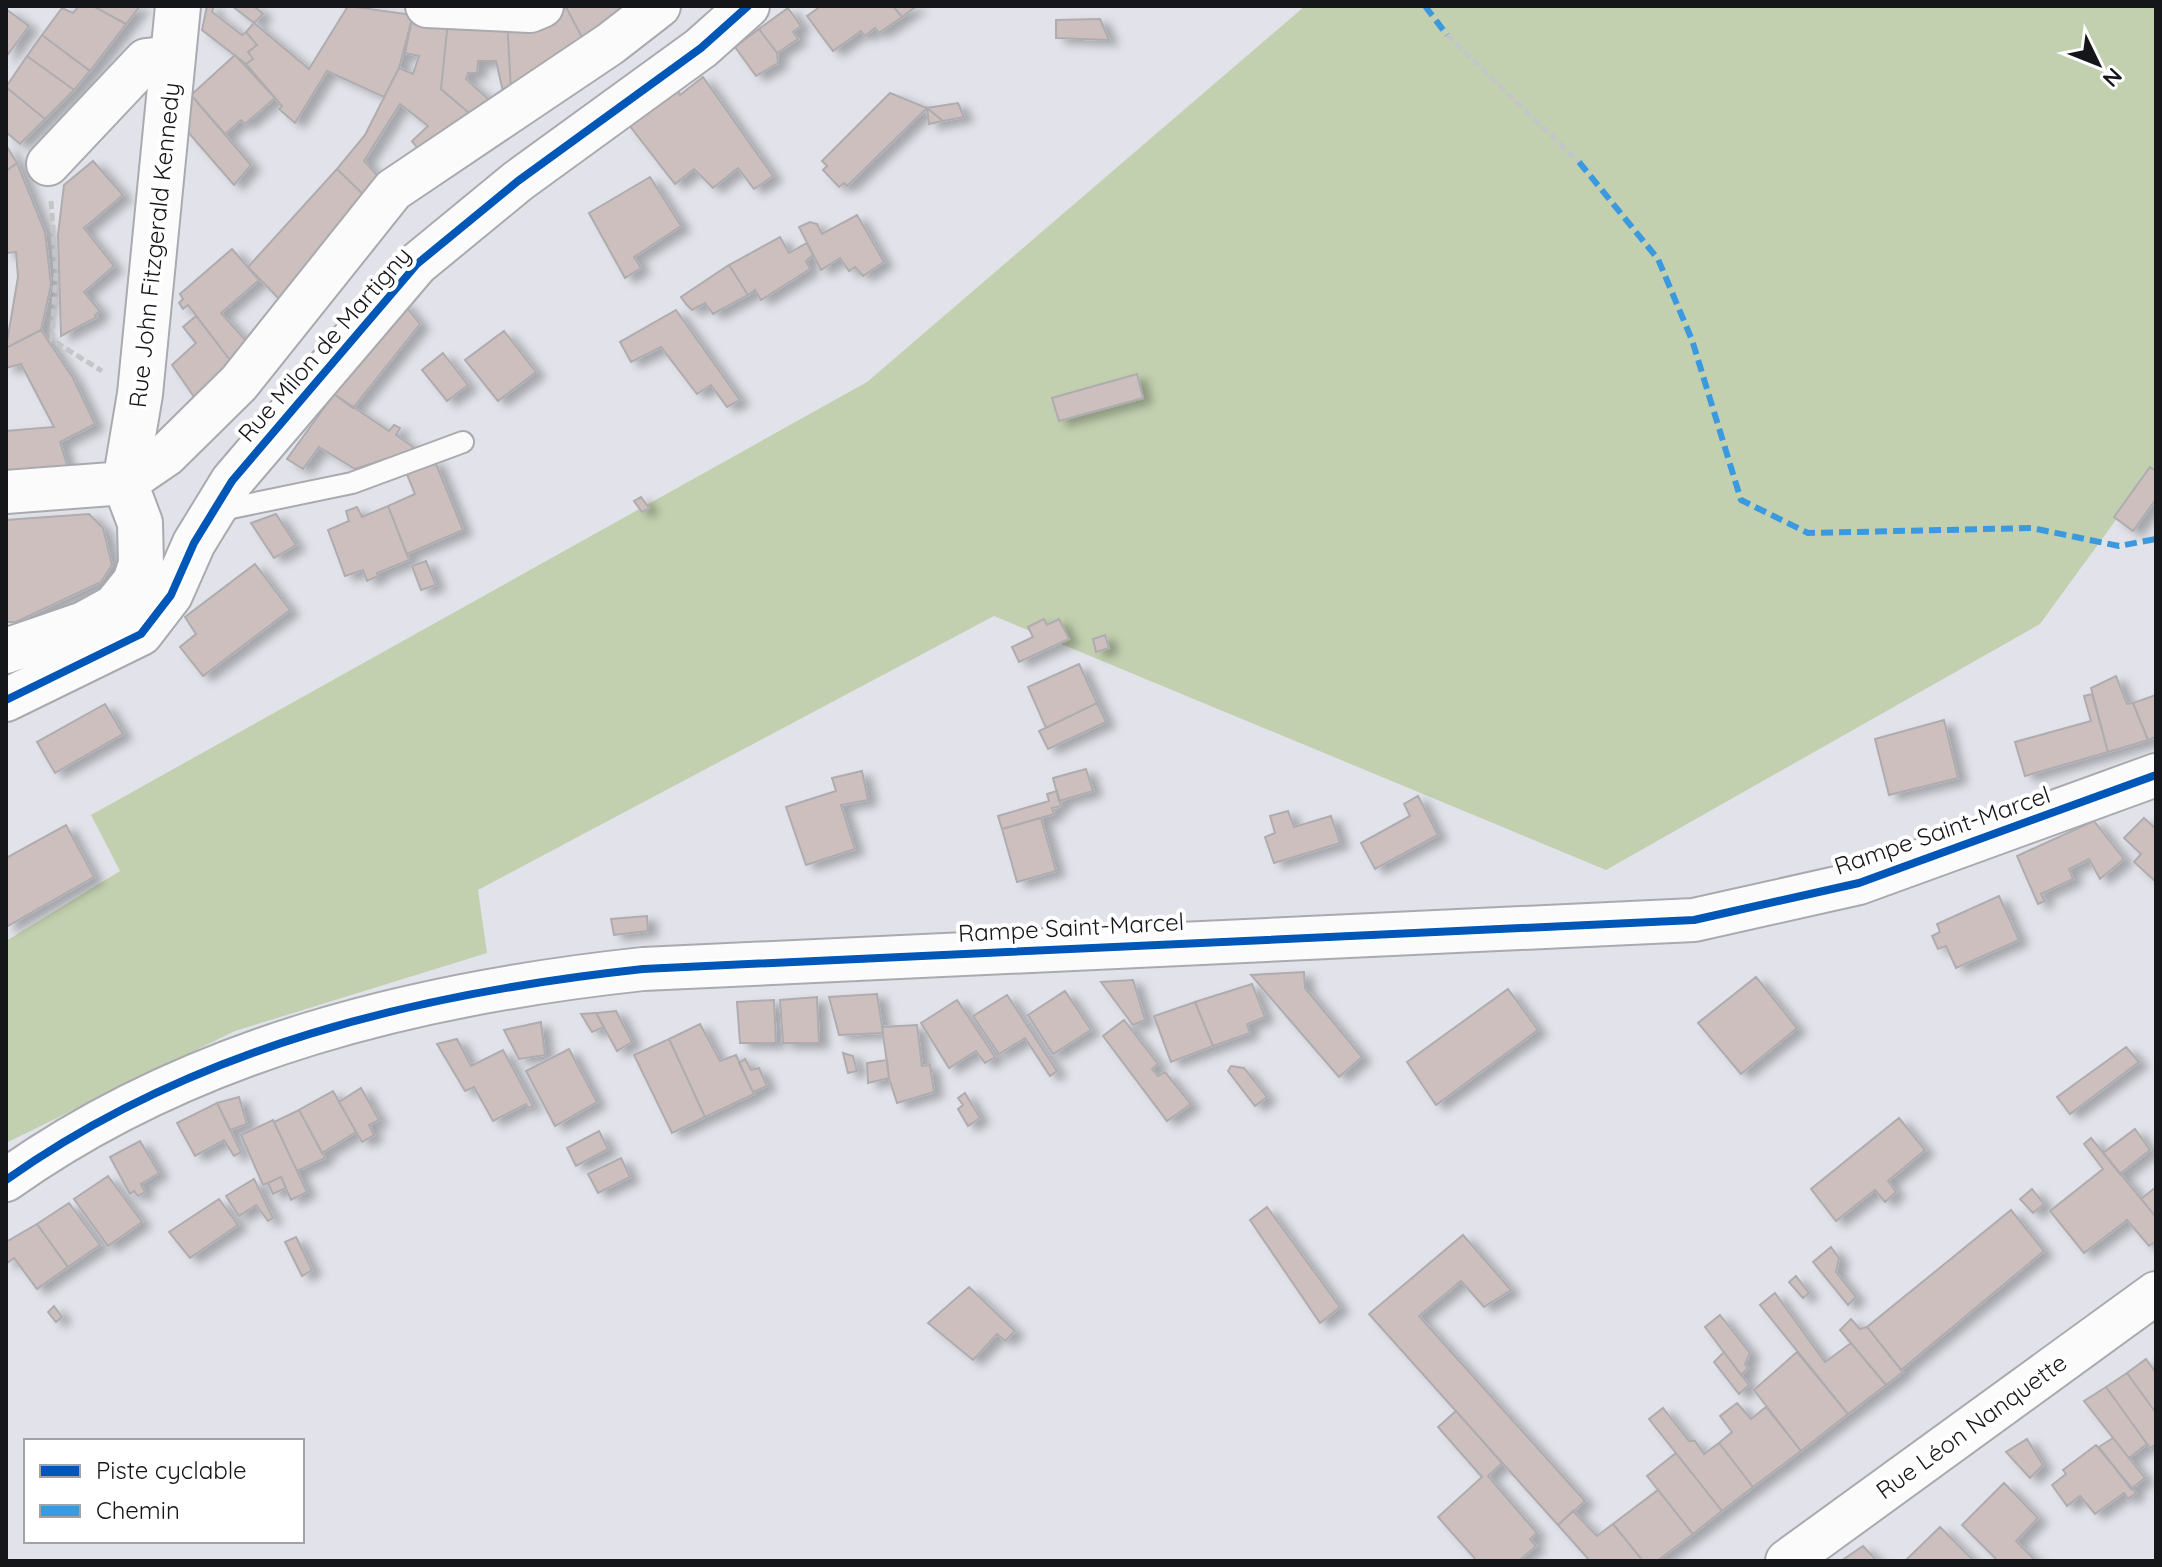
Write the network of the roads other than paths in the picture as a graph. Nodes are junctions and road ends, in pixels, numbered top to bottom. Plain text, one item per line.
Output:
1 (178, 6) edge
2 (427, 6) edge
3 (542, 6) edge
4 (659, 6) edge
5 (748, 6) edge
6 (172, 57) junction
7 (48, 164) road end
8 (463, 442) dead end
9 (125, 483) junction
10 (6, 492) edge
11 (212, 512) junction
12 (6, 651) edge
13 (6, 700) edge
14 (2156, 775) edge
15 (7, 1179) edge
16 (2156, 1293) edge
17 (1787, 1561) edge

1 - 6 street, Rue John Fitzgerald Kennedy
2 - 3 street
4 - 9 street
5 - 11 street, Rue Milon de Martigny
6 - 7 street
6 - 9 street, Rue John Fitzgerald Kennedy
8 - 11 lane
9 - 10 street
9 - 12 street
11 - 13 street, Rue Milon de Martigny
14 - 15 street, Rampe Saint-Marcel
16 - 17 street, Rue Léon Nanquette

